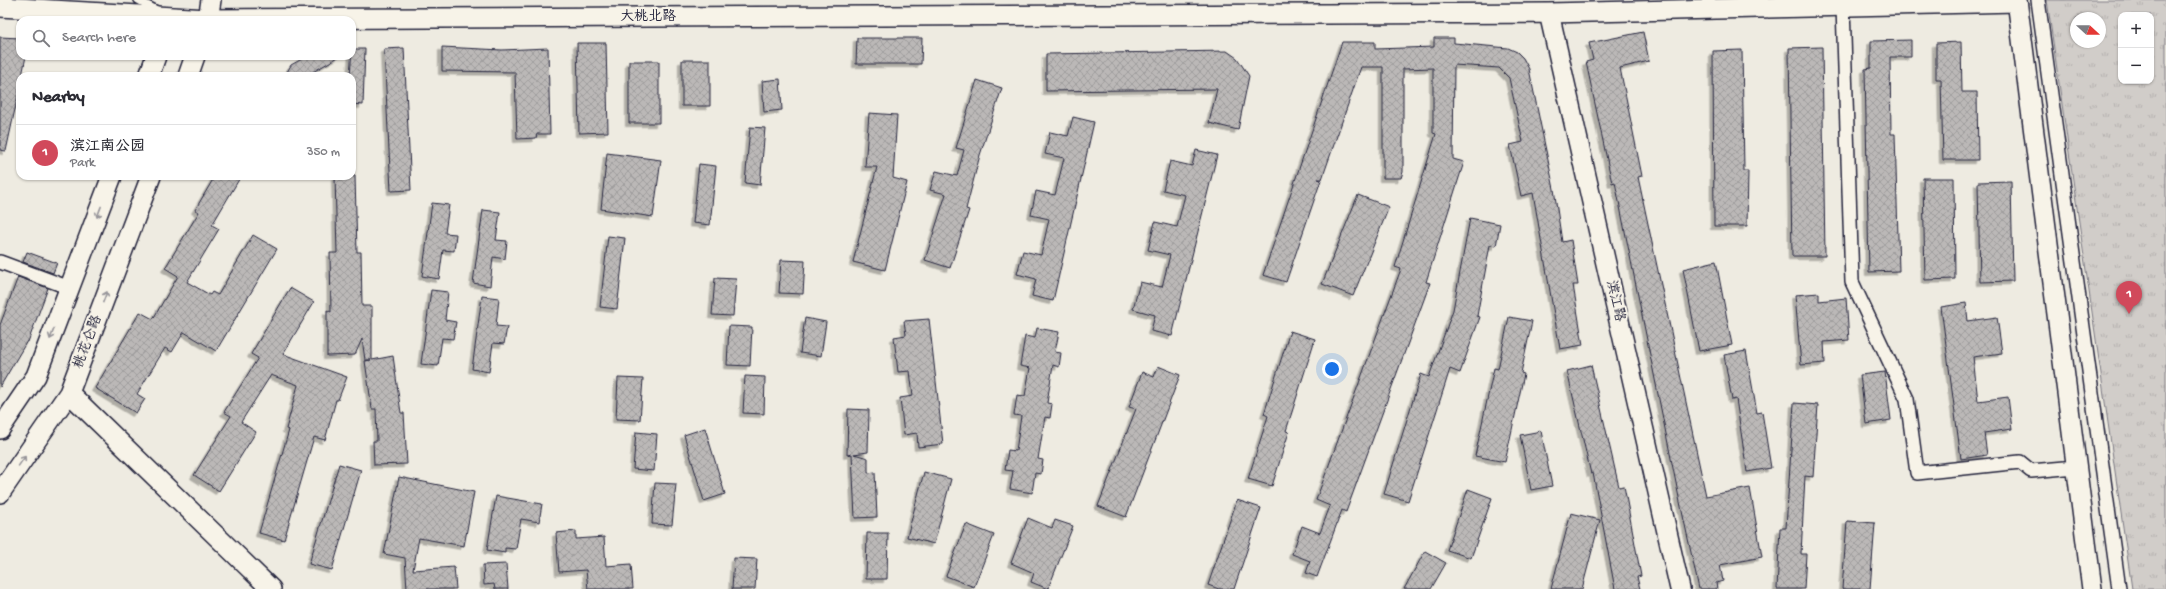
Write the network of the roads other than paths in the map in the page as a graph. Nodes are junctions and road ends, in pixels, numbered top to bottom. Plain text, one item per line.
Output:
1 (138, 0) edge
2 (211, 0) edge
3 (2038, 0) edge
4 (2017, 1) edge
5 (1546, 4) edge
6 (1843, 6) junction
7 (0, 7) edge
8 (170, 12) edge
9 (192, 16) edge
10 (208, 16) edge
11 (356, 17) edge
12 (155, 60) edge
13 (194, 60) edge
14 (150, 72) edge
15 (189, 72) edge
16 (110, 180) edge
17 (149, 180) edge
18 (0, 262) edge
19 (70, 288) junction
20 (69, 393) junction
21 (0, 430) edge
22 (2076, 467) junction
23 (0, 494) edge
24 (271, 589) edge
25 (1680, 589) edge
26 (2092, 589) edge
27 (2119, 589) edge

1 - 8 lane
2 - 10 street
3 - 27 street
4 - 6 street, 大桃北路
4 - 22 street
5 - 6 street, 大桃北路
5 - 11 street, 大桃北路
5 - 25 street, 滨江路
6 - 22 street
7 - 8 street, 大桃北路
8 - 9 street, 大桃北路
12 - 14 street
13 - 15 street
16 -> 19 street
20 -> 17 street, 桃花仑路
18 - 19 street
19 -> 21 street
23 -> 20 street, 桃花仑路
20 - 24 street
22 - 26 street

